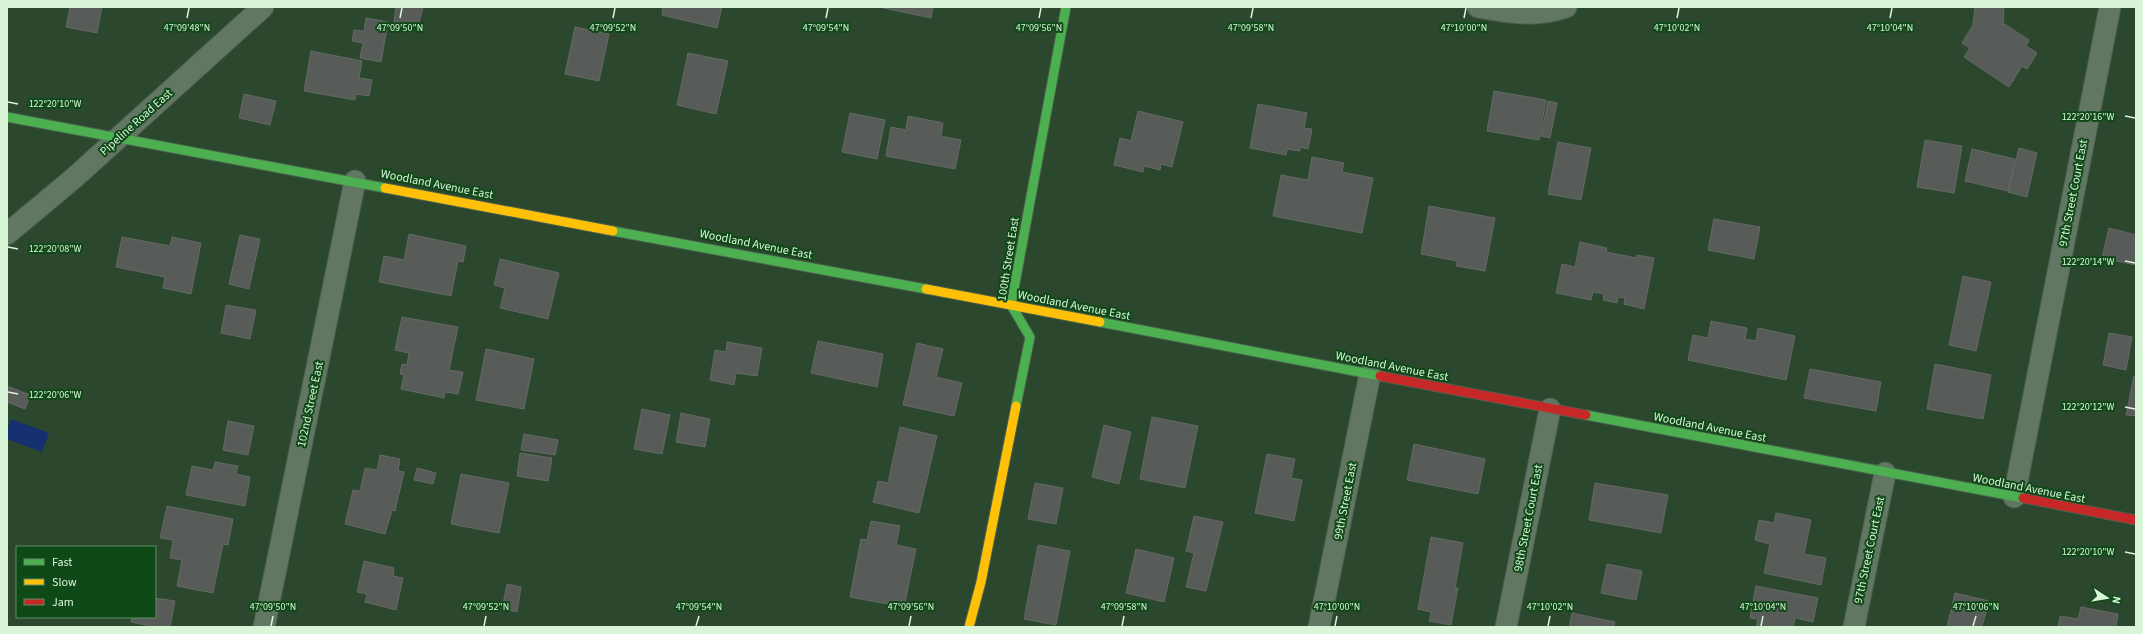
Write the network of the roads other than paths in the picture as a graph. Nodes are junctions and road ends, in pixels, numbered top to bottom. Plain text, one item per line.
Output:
1 (263, 7) edge
2 (1066, 7) edge
3 (1478, 7) edge
4 (1566, 7) edge
5 (2110, 7) edge
6 (7, 117) edge
7 (117, 139) junction
8 (355, 181) junction
9 (7, 234) edge
10 (1011, 305) junction
11 (1370, 374) junction
12 (1550, 409) junction
13 (1885, 473) junction
14 (2014, 497) junction
15 (2136, 520) edge
16 (264, 627) edge
17 (969, 627) edge
18 (1319, 627) edge
19 (1506, 627) edge
20 (1854, 627) edge

1 - 7 street, Pipeline Road East
2 - 10 street, 100th Street East
3 - 4 street
5 - 14 street, 97th Street Court East
6 - 7 street, Woodland Avenue East
7 - 8 street, Woodland Avenue East
7 - 9 street, Pipeline Road East
8 - 10 street, Woodland Avenue East
8 - 16 street, 102nd Street East
10 - 11 street, Woodland Avenue East
10 - 17 street, 100th Street East
11 - 12 street, Woodland Avenue East
11 - 18 street, 99th Street East
12 - 13 street, Woodland Avenue East
12 - 19 street, 98th Street Court East
13 - 14 street, Woodland Avenue East
13 - 20 street, 97th Street Court East
14 - 15 street, Woodland Avenue East

